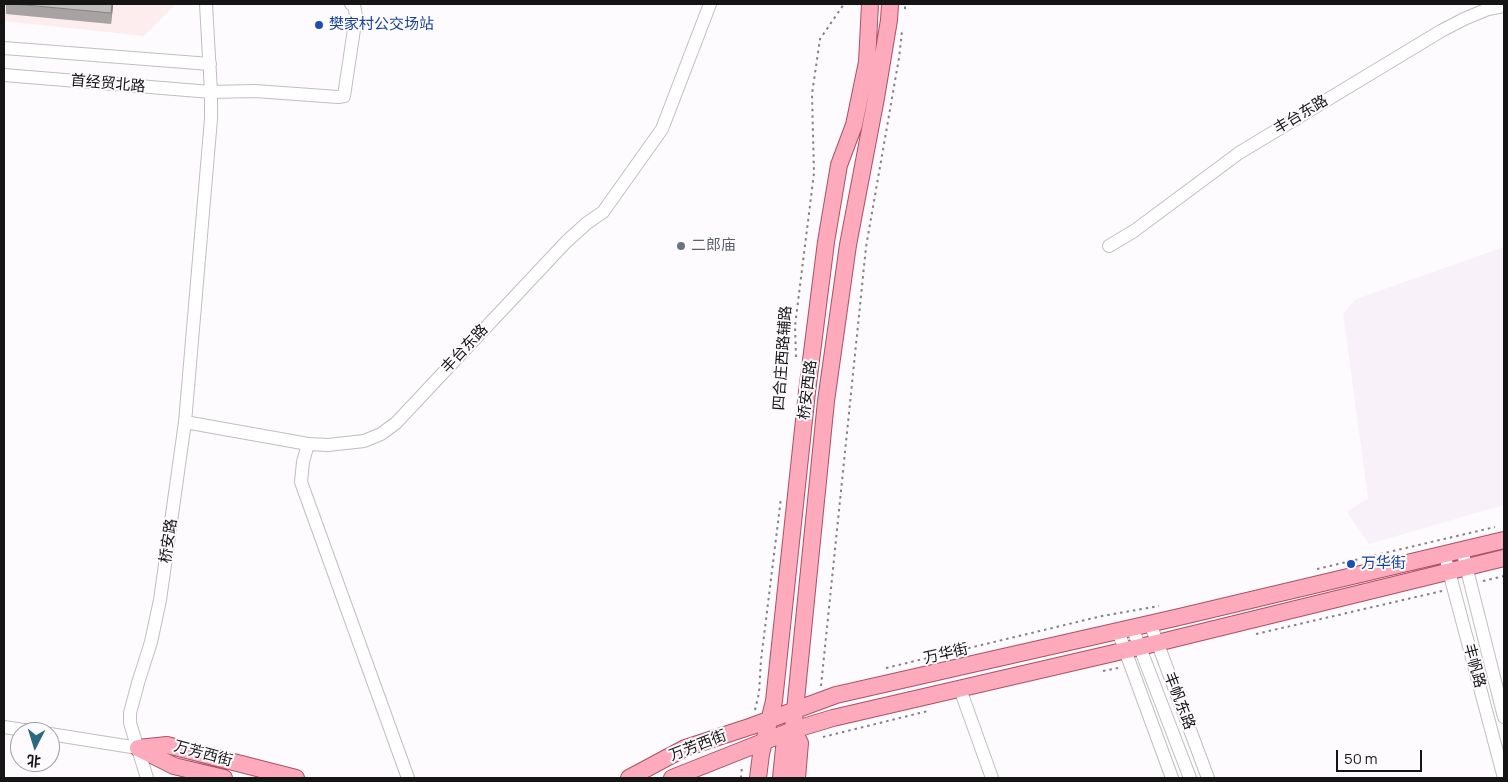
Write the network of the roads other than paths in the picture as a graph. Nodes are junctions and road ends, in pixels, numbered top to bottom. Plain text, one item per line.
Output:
1 (206, 4) edge
2 (352, 4) edge
3 (710, 4) edge
4 (870, 4) edge
5 (890, 4) edge
6 (1504, 6) edge
7 (4, 48) edge
8 (210, 64) junction
9 (4, 75) edge
10 (211, 92) junction
11 (1109, 246) dead end
12 (185, 422) junction
13 (308, 444) junction
14 (1499, 533) edge
15 (1462, 550) junction
16 (1444, 554) junction
17 (1504, 558) edge
18 (1466, 567) junction
19 (1449, 572) junction
20 (1150, 624) junction
21 (1125, 629) junction
22 (1157, 643) junction
23 (1132, 649) junction
24 (960, 690) junction
25 (795, 709) junction
26 (1504, 717) edge
27 (770, 718) junction
28 (794, 730) junction
29 (60, 736) edge
30 (764, 742) junction
31 (138, 748) junction
32 (147, 778) edge
33 (224, 778) edge
34 (296, 778) edge
35 (408, 778) edge
36 (629, 778) edge
37 (672, 778) edge
38 (758, 778) edge
39 (781, 778) edge
40 (797, 778) edge
41 (992, 778) edge
42 (1172, 778) edge
43 (1190, 778) edge
44 (1208, 778) edge
45 (1504, 778) edge

1 - 8 street, 桥安路
2 - 10 street, 首经贸北路
3 - 13 street, 丰台东路
4 - 27 main road, 桥安西路
5 - 25 main road, 桥安西路
6 - 11 street, 丰台东路
7 - 8 street, 首经贸北路
8 - 10 street, 桥安路
9 - 10 street, 首经贸北路
10 - 12 street, 桥安路
12 - 13 street
12 - 31 street, 桥安路
13 - 35 street
14 - 15 main road, 万华街
15 - 16 main road, 万华街
15 - 18 street, 丰帆路
16 - 19 street, 丰帆路
16 - 20 main road, 万华街
17 - 18 main road
18 - 19 main road
18 - 26 street, 丰帆路
19 - 22 main road
19 - 45 street, 丰帆路
20 - 21 main road, 万华街
20 - 22 street, 丰帆东路
21 - 23 street
21 - 25 main road, 万华街
22 - 23 main road
22 - 44 street, 丰帆东路
23 - 24 main road
23 - 42 street
23 - 43 street
24 - 28 main road
24 - 41 street
25 - 27 main road, 万华街
25 - 28 main road, 桥安西路
27 - 30 main road, 桥安西路
27 - 36 main road, 万芳西街
28 - 30 main road
28 - 39 main road, 桥安西路
28 - 40 main road
29 - 31 street, 万芳西街
30 - 37 main road, 万芳西街
30 - 38 main road, 桥安西路
31 - 32 street, 桥安路
31 - 33 main road, 万芳西街
31 - 34 main road, 万芳西街

